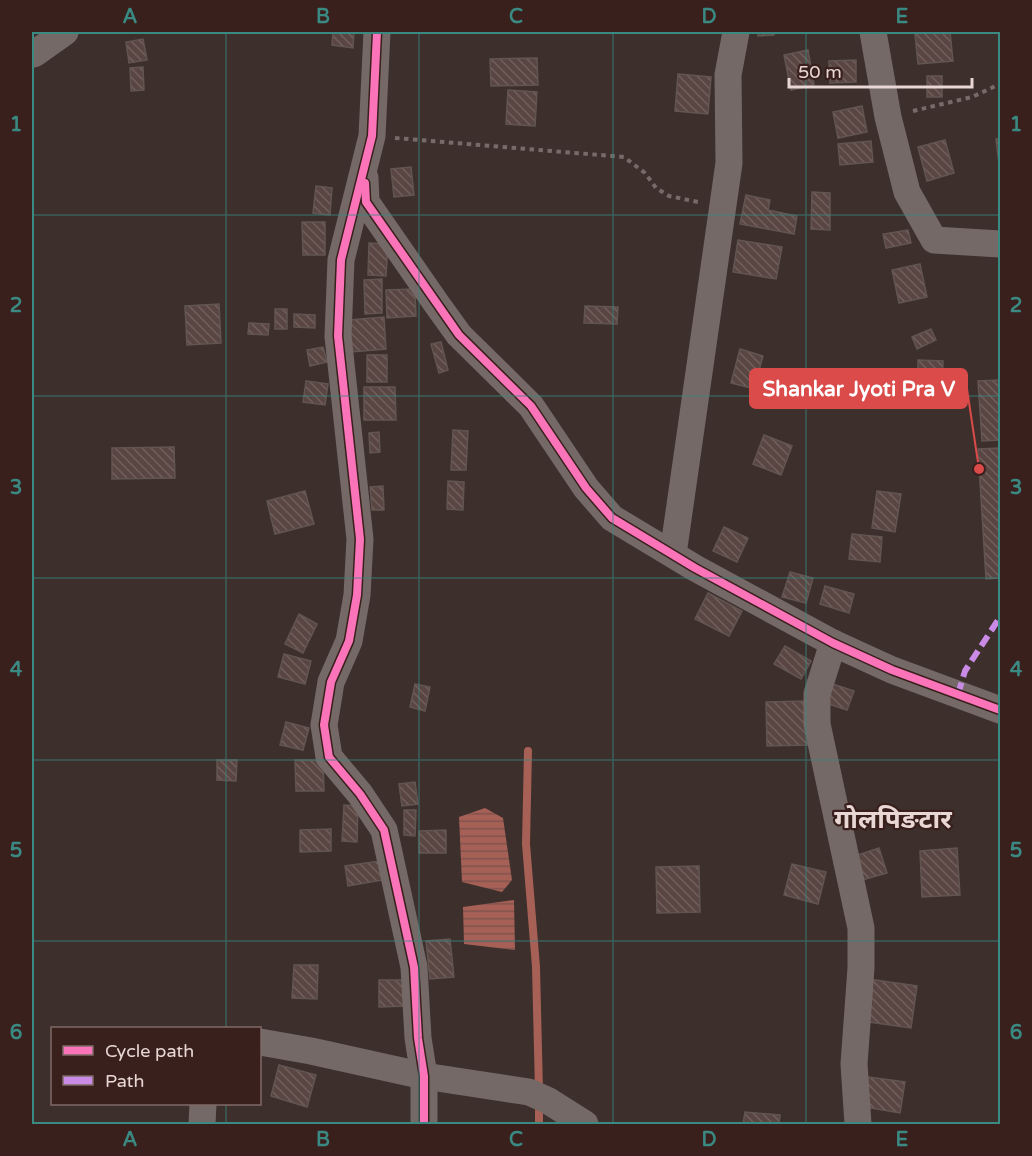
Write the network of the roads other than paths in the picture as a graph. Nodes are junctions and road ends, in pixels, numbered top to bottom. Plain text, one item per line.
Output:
1 (65, 32) edge
2 (376, 32) edge
3 (736, 32) edge
4 (873, 32) edge
5 (32, 54) edge
6 (364, 168) junction
7 (1000, 244) edge
8 (673, 554) junction
9 (833, 643) junction
10 (1000, 710) edge
11 (261, 1042) edge
12 (424, 1076) junction
13 (204, 1105) edge
14 (202, 1125) edge
15 (424, 1125) edge
16 (585, 1125) edge
17 (858, 1125) edge

1 - 5 street
2 - 6 street
3 - 8 street
4 - 7 street
6 - 8 street
6 - 12 street
8 - 9 street
9 - 10 street
9 - 17 street
11 - 12 street
12 - 15 street
12 - 16 street
13 - 14 street

